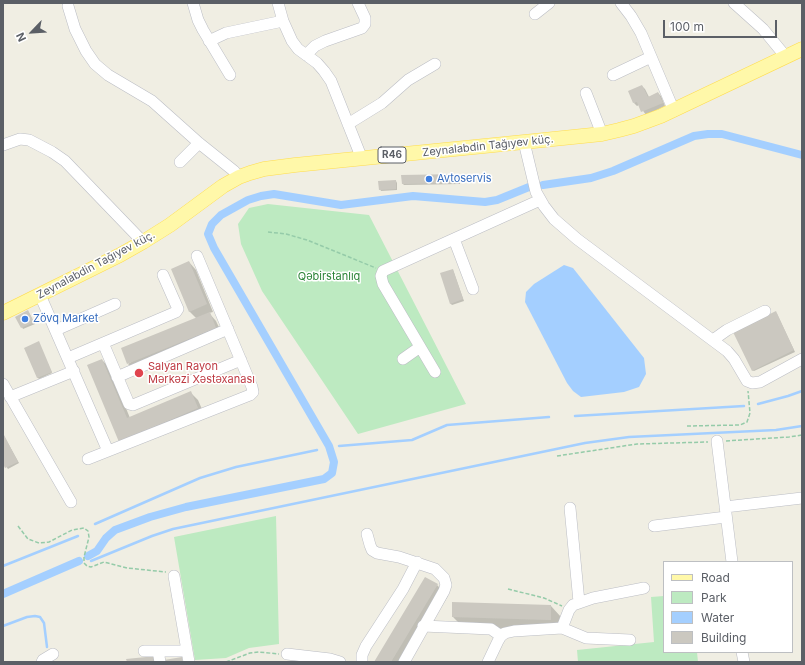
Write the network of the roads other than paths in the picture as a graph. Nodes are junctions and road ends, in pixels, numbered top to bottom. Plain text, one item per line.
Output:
1 (192, 3) edge
2 (278, 3) edge
3 (358, 3) edge
4 (549, 3) edge
5 (621, 3) edge
6 (734, 3) edge
7 (68, 6) dead end
8 (535, 14) dead end
9 (283, 21) junction
10 (209, 41) junction
11 (802, 49) edge
12 (306, 55) junction
13 (651, 57) junction
14 (786, 57) junction
15 (435, 64) dead end
16 (230, 75) dead end
17 (613, 75) dead end
18 (586, 93) dead end
19 (674, 111) junction
20 (348, 124) junction
21 (602, 134) junction
22 (524, 142) junction
23 (199, 143) junction
24 (3, 145) edge
25 (362, 158) junction
26 (180, 162) dead end
27 (239, 177) junction
28 (540, 200) junction
29 (454, 239) junction
30 (143, 242) junction
31 (197, 256) dead end
32 (164, 275) dead end
33 (473, 289) dead end
34 (40, 295) junction
35 (115, 304) dead end
36 (765, 312) dead end
37 (3, 313) edge
38 (228, 329) junction
39 (56, 330) junction
40 (713, 340) junction
41 (103, 343) junction
42 (420, 347) junction
43 (68, 358) junction
44 (403, 359) dead end
45 (802, 359) edge
46 (241, 360) junction
47 (74, 371) junction
48 (435, 372) dead end
49 (117, 377) junction
50 (3, 384) edge
51 (10, 397) junction
52 (717, 442) road end
53 (108, 451) junction
54 (88, 460) dead end
55 (802, 498) edge
56 (71, 502) dead end
57 (570, 508) dead end
58 (726, 512) junction
59 (654, 526) dead end
60 (367, 534) dead end
61 (732, 561) edge
62 (416, 562) junction
63 (174, 576) road end
64 (644, 588) dead end
65 (579, 602) junction
66 (423, 626) junction
67 (562, 628) junction
68 (501, 636) junction
69 (630, 640) dead end
70 (144, 651) dead end
71 (53, 654) dead end
72 (287, 654) road end
73 (188, 656) edge
74 (159, 657) edge
75 (42, 662) edge
76 (340, 662) edge
77 (362, 662) edge
78 (404, 662) edge
79 (488, 662) edge

1 - 10 street
2 - 9 street
3 - 12 street
4 - 8 street
5 - 13 street
6 - 14 street
7 - 23 street
9 - 10 street
9 - 12 street
10 - 16 street
11 - 14 main road, Zeynalabdin Tağıyev küç. / R46
12 - 20 street
13 - 17 street
13 - 19 street
14 - 19 main road, Zeynalabdin Tağıyev küç. / R46
15 - 20 street
18 - 21 street
19 - 21 main road, Zeynalabdin Tağıyev küç. / R46
20 - 25 street
21 - 22 main road, Zeynalabdin Tağıyev küç. / R46
22 - 25 main road, Zeynalabdin Tağıyev küç. / R46
22 - 28 street
23 - 26 street
23 - 27 street
24 - 30 street
25 - 27 main road, Zeynalabdin Tağıyev küç. / R46
27 - 30 main road, Zeynalabdin Tağıyev küç. / R46
28 - 29 street
28 - 40 street
29 - 33 street
29 - 42 street
30 - 34 main road, Zeynalabdin Tağıyev küç. / R46
31 - 38 street
32 - 41 street
34 - 37 main road, Zeynalabdin Tağıyev küç. / R46
34 - 39 street
35 - 39 street
36 - 40 street
38 - 46 street
38 - 49 street
39 - 43 street
40 - 45 street
41 - 43 street
41 - 49 street
42 - 44 street
42 - 48 street
43 - 47 street
46 - 49 street
46 - 53 street
47 - 51 street
47 - 53 street
50 - 51 street
51 - 56 street
52 - 58 street
53 - 54 street
55 - 58 street
57 - 65 street
58 - 59 street
58 - 61 street
60 - 62 street
62 - 66 street
62 - 77 street
63 - 73 street
64 - 65 street
65 - 67 street
66 - 68 street
66 - 78 street
67 - 68 street
67 - 69 street
68 - 79 street
70 - 74 street
71 - 75 street
72 - 76 street
73 - 74 street

